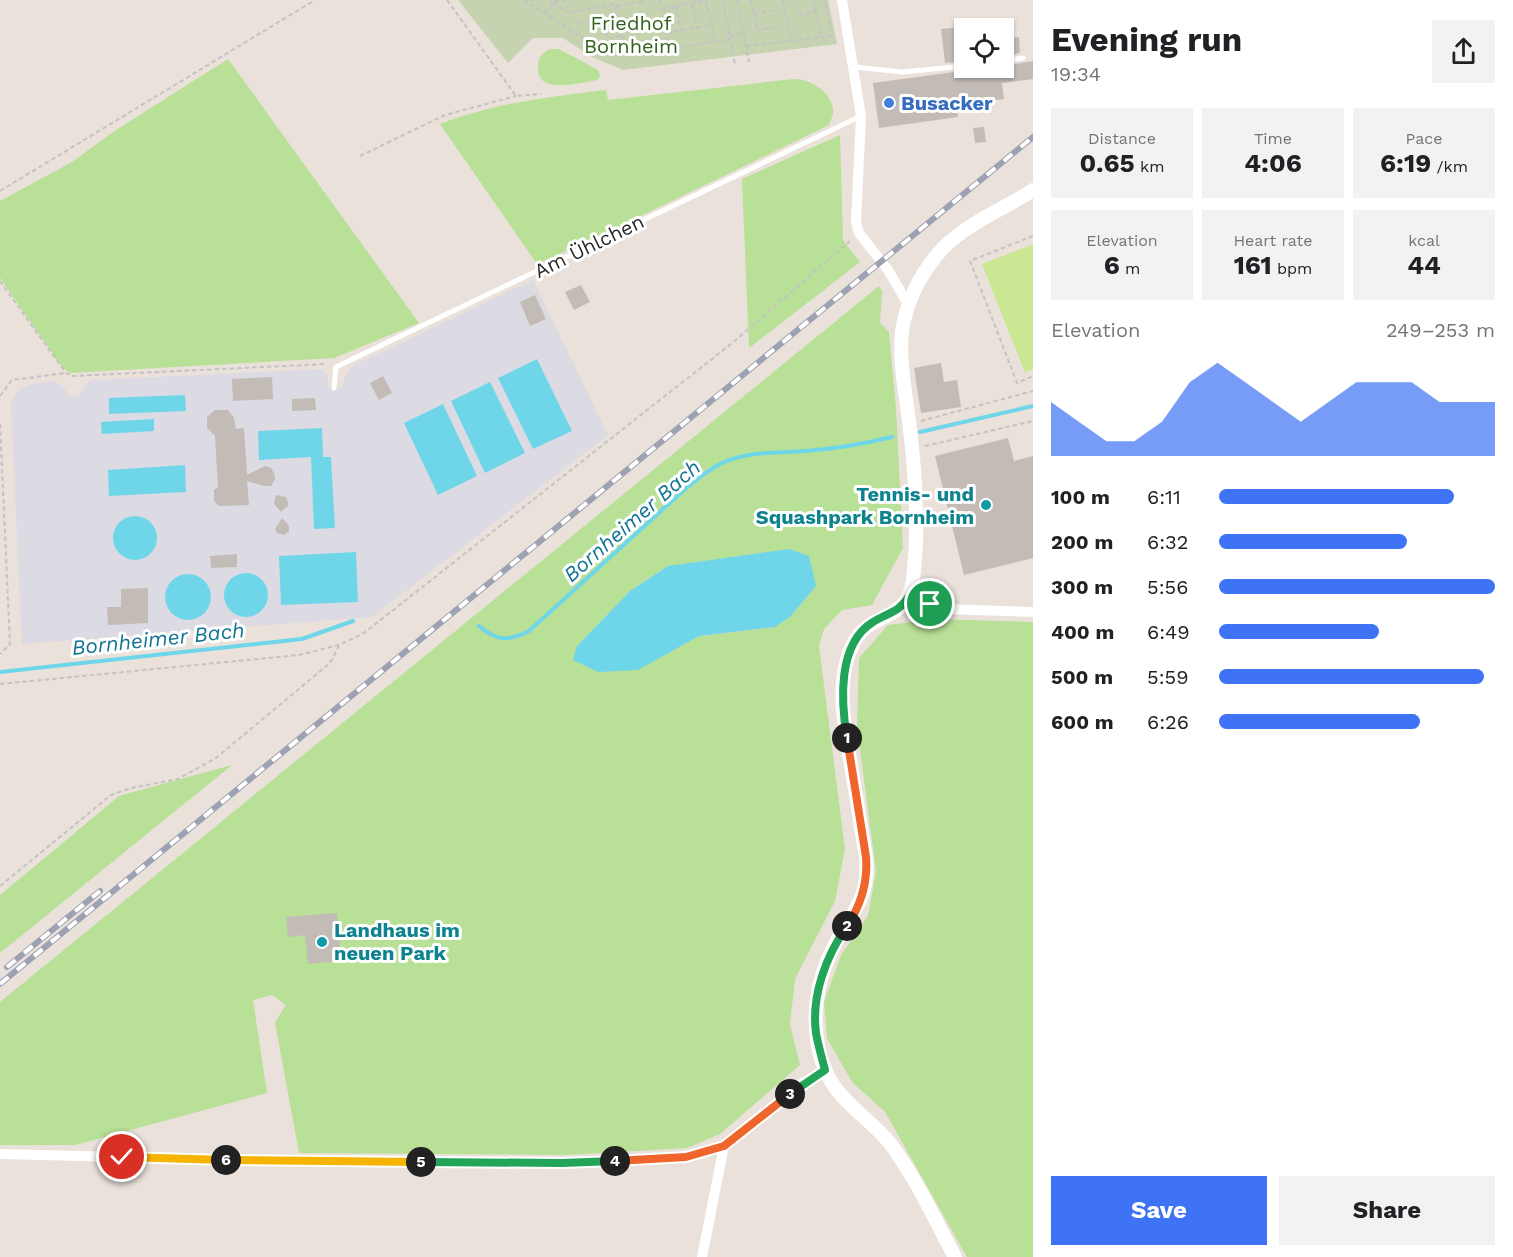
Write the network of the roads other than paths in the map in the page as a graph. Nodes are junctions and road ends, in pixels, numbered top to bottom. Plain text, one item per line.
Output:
1 (842, 0) edge
2 (1023, 58) dead end
3 (1014, 59) edge
4 (854, 67) junction
5 (954, 67) edge
6 (861, 116) junction
7 (1033, 190) edge
8 (909, 306) junction
9 (334, 388) dead end
10 (909, 596) junction
11 (1033, 612) edge
12 (825, 1070) junction
13 (724, 1146) junction
14 (0, 1154) edge
15 (702, 1257) edge
16 (956, 1257) edge

1 - 4 street
2 - 3 lane
4 - 5 lane
4 - 6 street
6 - 8 street
6 - 9 lane, Am Ühlchen
7 - 8 street
8 - 10 street
10 - 11 street
10 - 12 street
12 - 13 street
12 - 16 street
13 - 14 street
13 - 15 street

